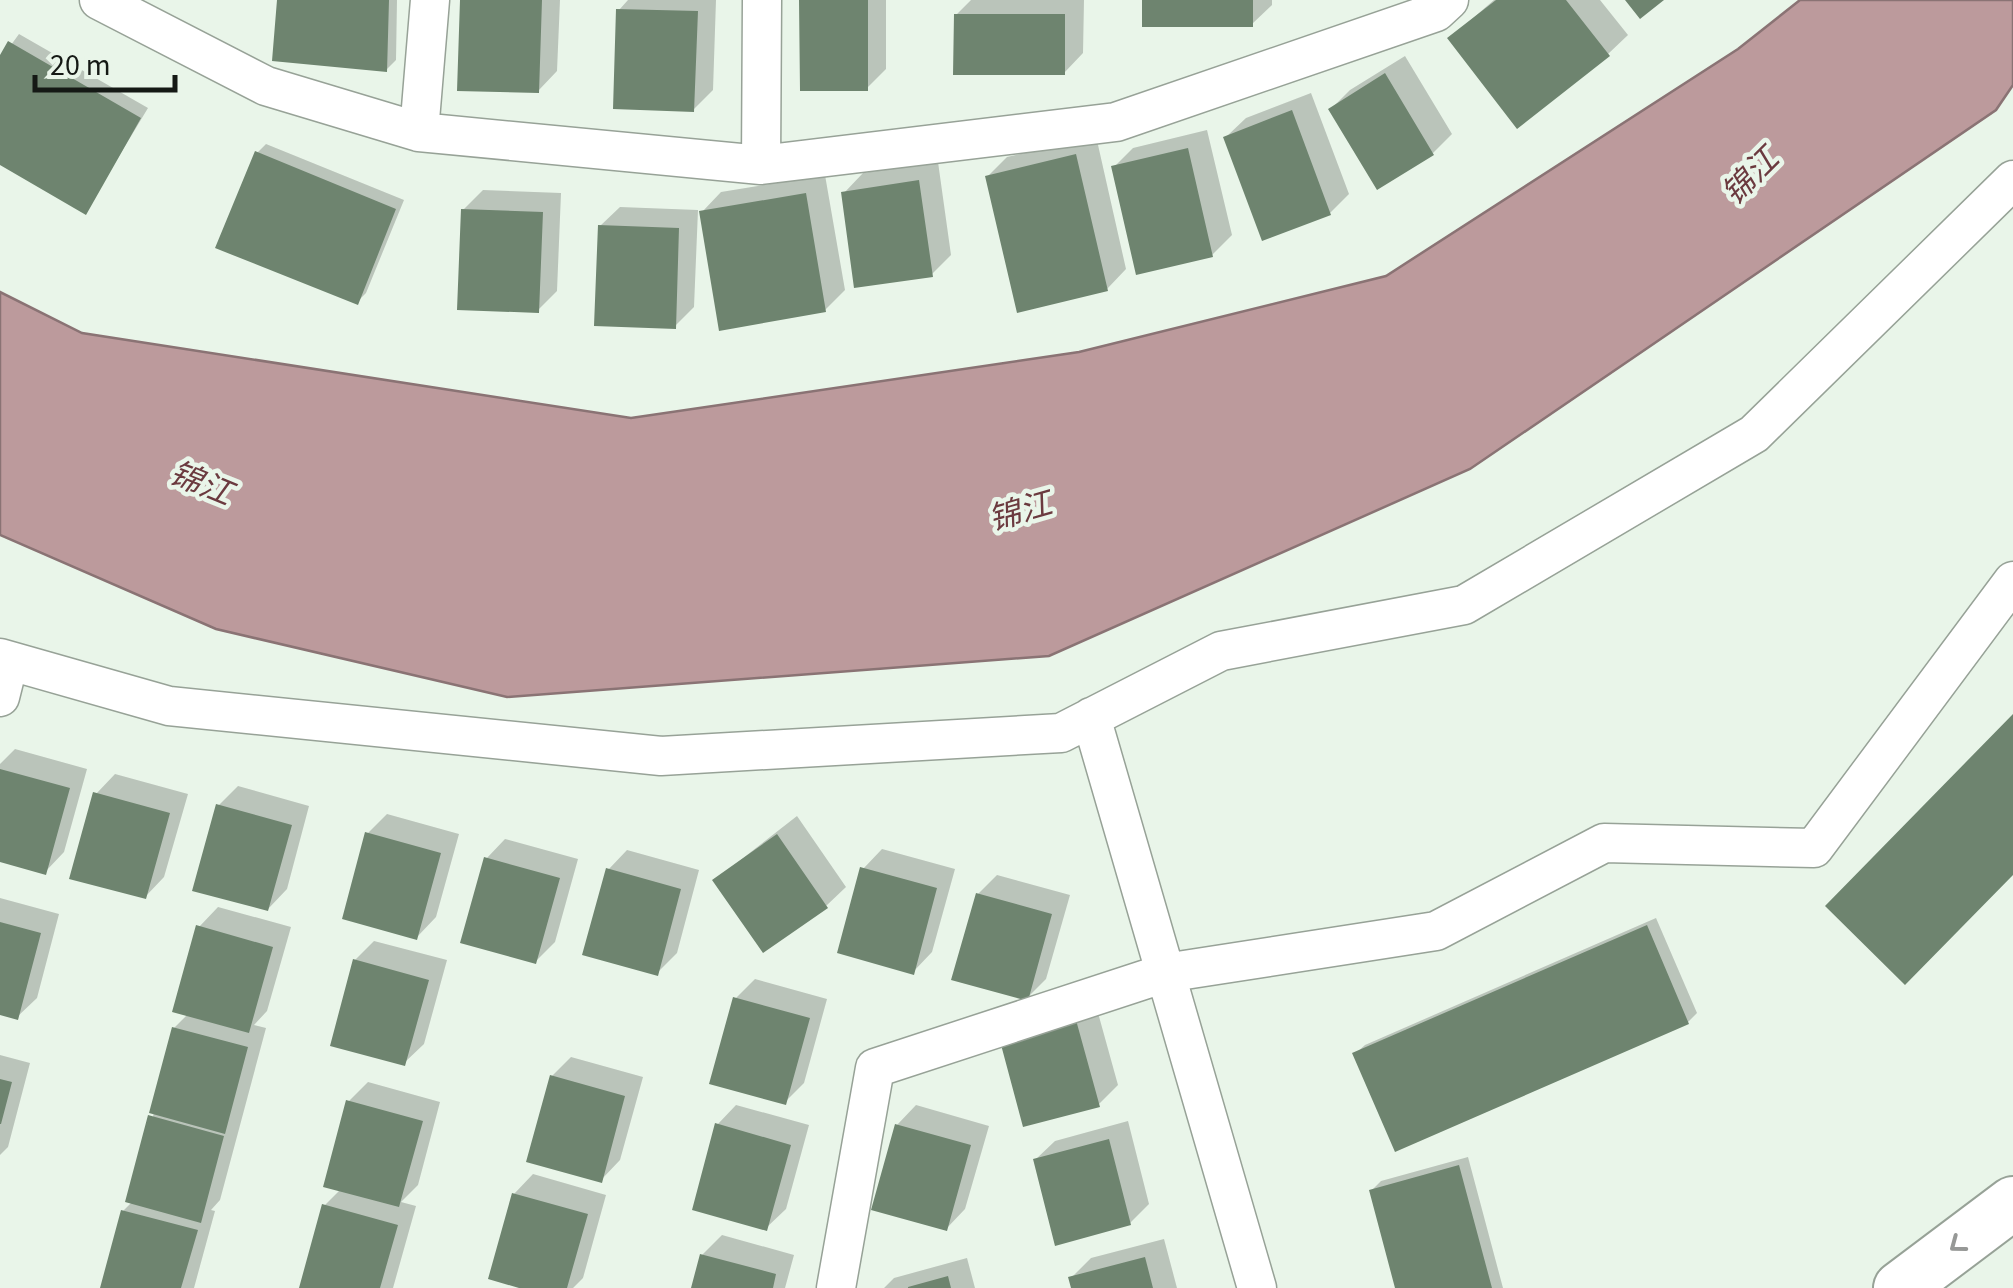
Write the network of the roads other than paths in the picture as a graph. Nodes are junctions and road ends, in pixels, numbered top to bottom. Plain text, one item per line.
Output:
1 (99, 0) edge
2 (430, 0) edge
3 (762, 0) edge
4 (1450, 0) edge
5 (420, 132) junction
6 (761, 165) junction
7 (2013, 180) edge
8 (2013, 580) edge
9 (4, 660) edge
10 (0, 698) edge
11 (1091, 717) junction
12 (1165, 972) junction
13 (2013, 1202) edge
14 (836, 1288) edge
15 (1257, 1288) edge
16 (1900, 1288) edge

1 - 5 street
2 - 5 street
3 - 6 street
4 - 6 street
5 - 6 street
7 - 11 street
8 - 12 street
9 - 10 street
9 - 11 street
11 - 12 street
12 - 14 street
12 - 15 street
13 -> 16 main road

